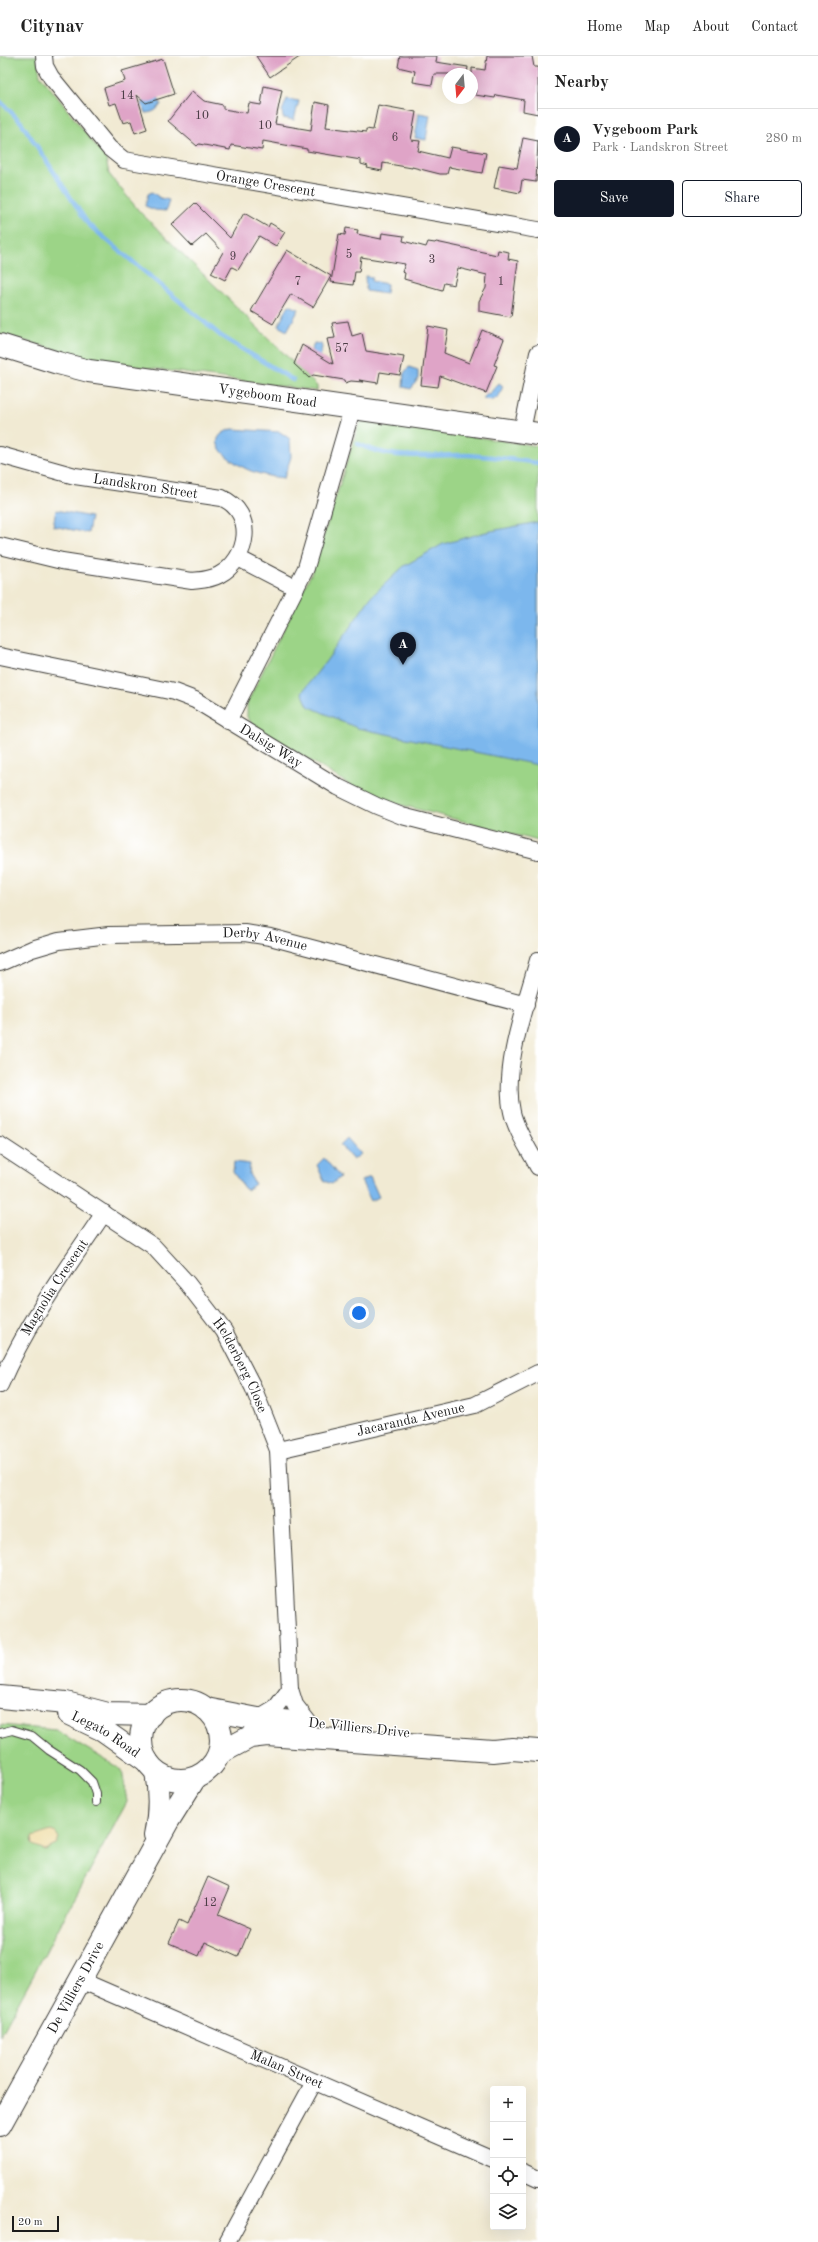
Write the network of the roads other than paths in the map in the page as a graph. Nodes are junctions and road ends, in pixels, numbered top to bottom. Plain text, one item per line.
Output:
1 (44, 56) edge
2 (538, 230) edge
3 (0, 345) edge
4 (538, 353) edge
5 (353, 406) junction
6 (530, 432) edge
7 (0, 455) edge
8 (0, 546) edge
9 (238, 558) junction
10 (296, 588) junction
11 (0, 656) edge
12 (228, 721) junction
13 (538, 851) edge
14 (538, 960) edge
15 (0, 963) edge
16 (526, 1005) junction
17 (0, 1145) edge
18 (538, 1167) edge
19 (104, 1213) junction
20 (538, 1373) edge
21 (0, 1386) edge
22 (278, 1450) junction
23 (290, 1689) junction
24 (0, 1697) edge
25 (41, 1701) junction
26 (206, 1709) junction
27 (150, 1714) junction
28 (258, 1719) junction
29 (309, 1723) junction
30 (0, 1733) edge
31 (512, 1749) junction
32 (538, 1751) edge
33 (220, 1752) junction
34 (151, 1766) junction
35 (195, 1778) junction
36 (96, 1802) dead end
37 (152, 1850) junction
38 (80, 1980) junction
39 (314, 2082) junction
40 (0, 2125) edge
41 (491, 2158) edge
42 (526, 2173) edge
43 (538, 2179) edge
44 (227, 2242) edge

1 - 2 street, Orange Crescent
3 - 5 street, Vygeboom Road
4 - 6 street
5 - 6 street, Vygeboom Road
5 - 10 street
7 - 9 street, Landskron Street
8 - 9 street
9 - 10 street
10 - 12 street
11 - 12 street, Dalsig Way
12 - 13 street, Dalsig Way
14 - 16 street
15 - 16 street, Derby Avenue
16 - 18 street
17 - 19 street, Helderberg Close
19 - 21 street, Magnolia Crescent
19 - 22 street, Helderberg Close
20 - 22 street, Jacaranda Avenue
22 - 23 street, Helderberg Close
23 - 28 street
23 - 29 street, Helderberg Close
24 - 25 street, Legato Road
25 - 27 street, Legato Road
25 - 34 street, Legato Road
26 - 27 street
26 - 28 street, De Villiers Drive
26 - 33 street
27 - 34 street
28 - 29 street, De Villiers Drive
29 - 31 street, De Villiers Drive
30 - 36 lane
31 - 32 street, De Villiers Drive
31 - 33 street, De Villiers Drive
33 - 35 street
34 - 35 street
34 - 37 street, De Villiers Drive
35 - 37 street, De Villiers Drive
37 - 38 street, De Villiers Drive
38 - 39 street, Malan Street
38 - 40 street, De Villiers Drive
39 - 41 street, Malan Street
39 - 44 street
42 - 43 street

